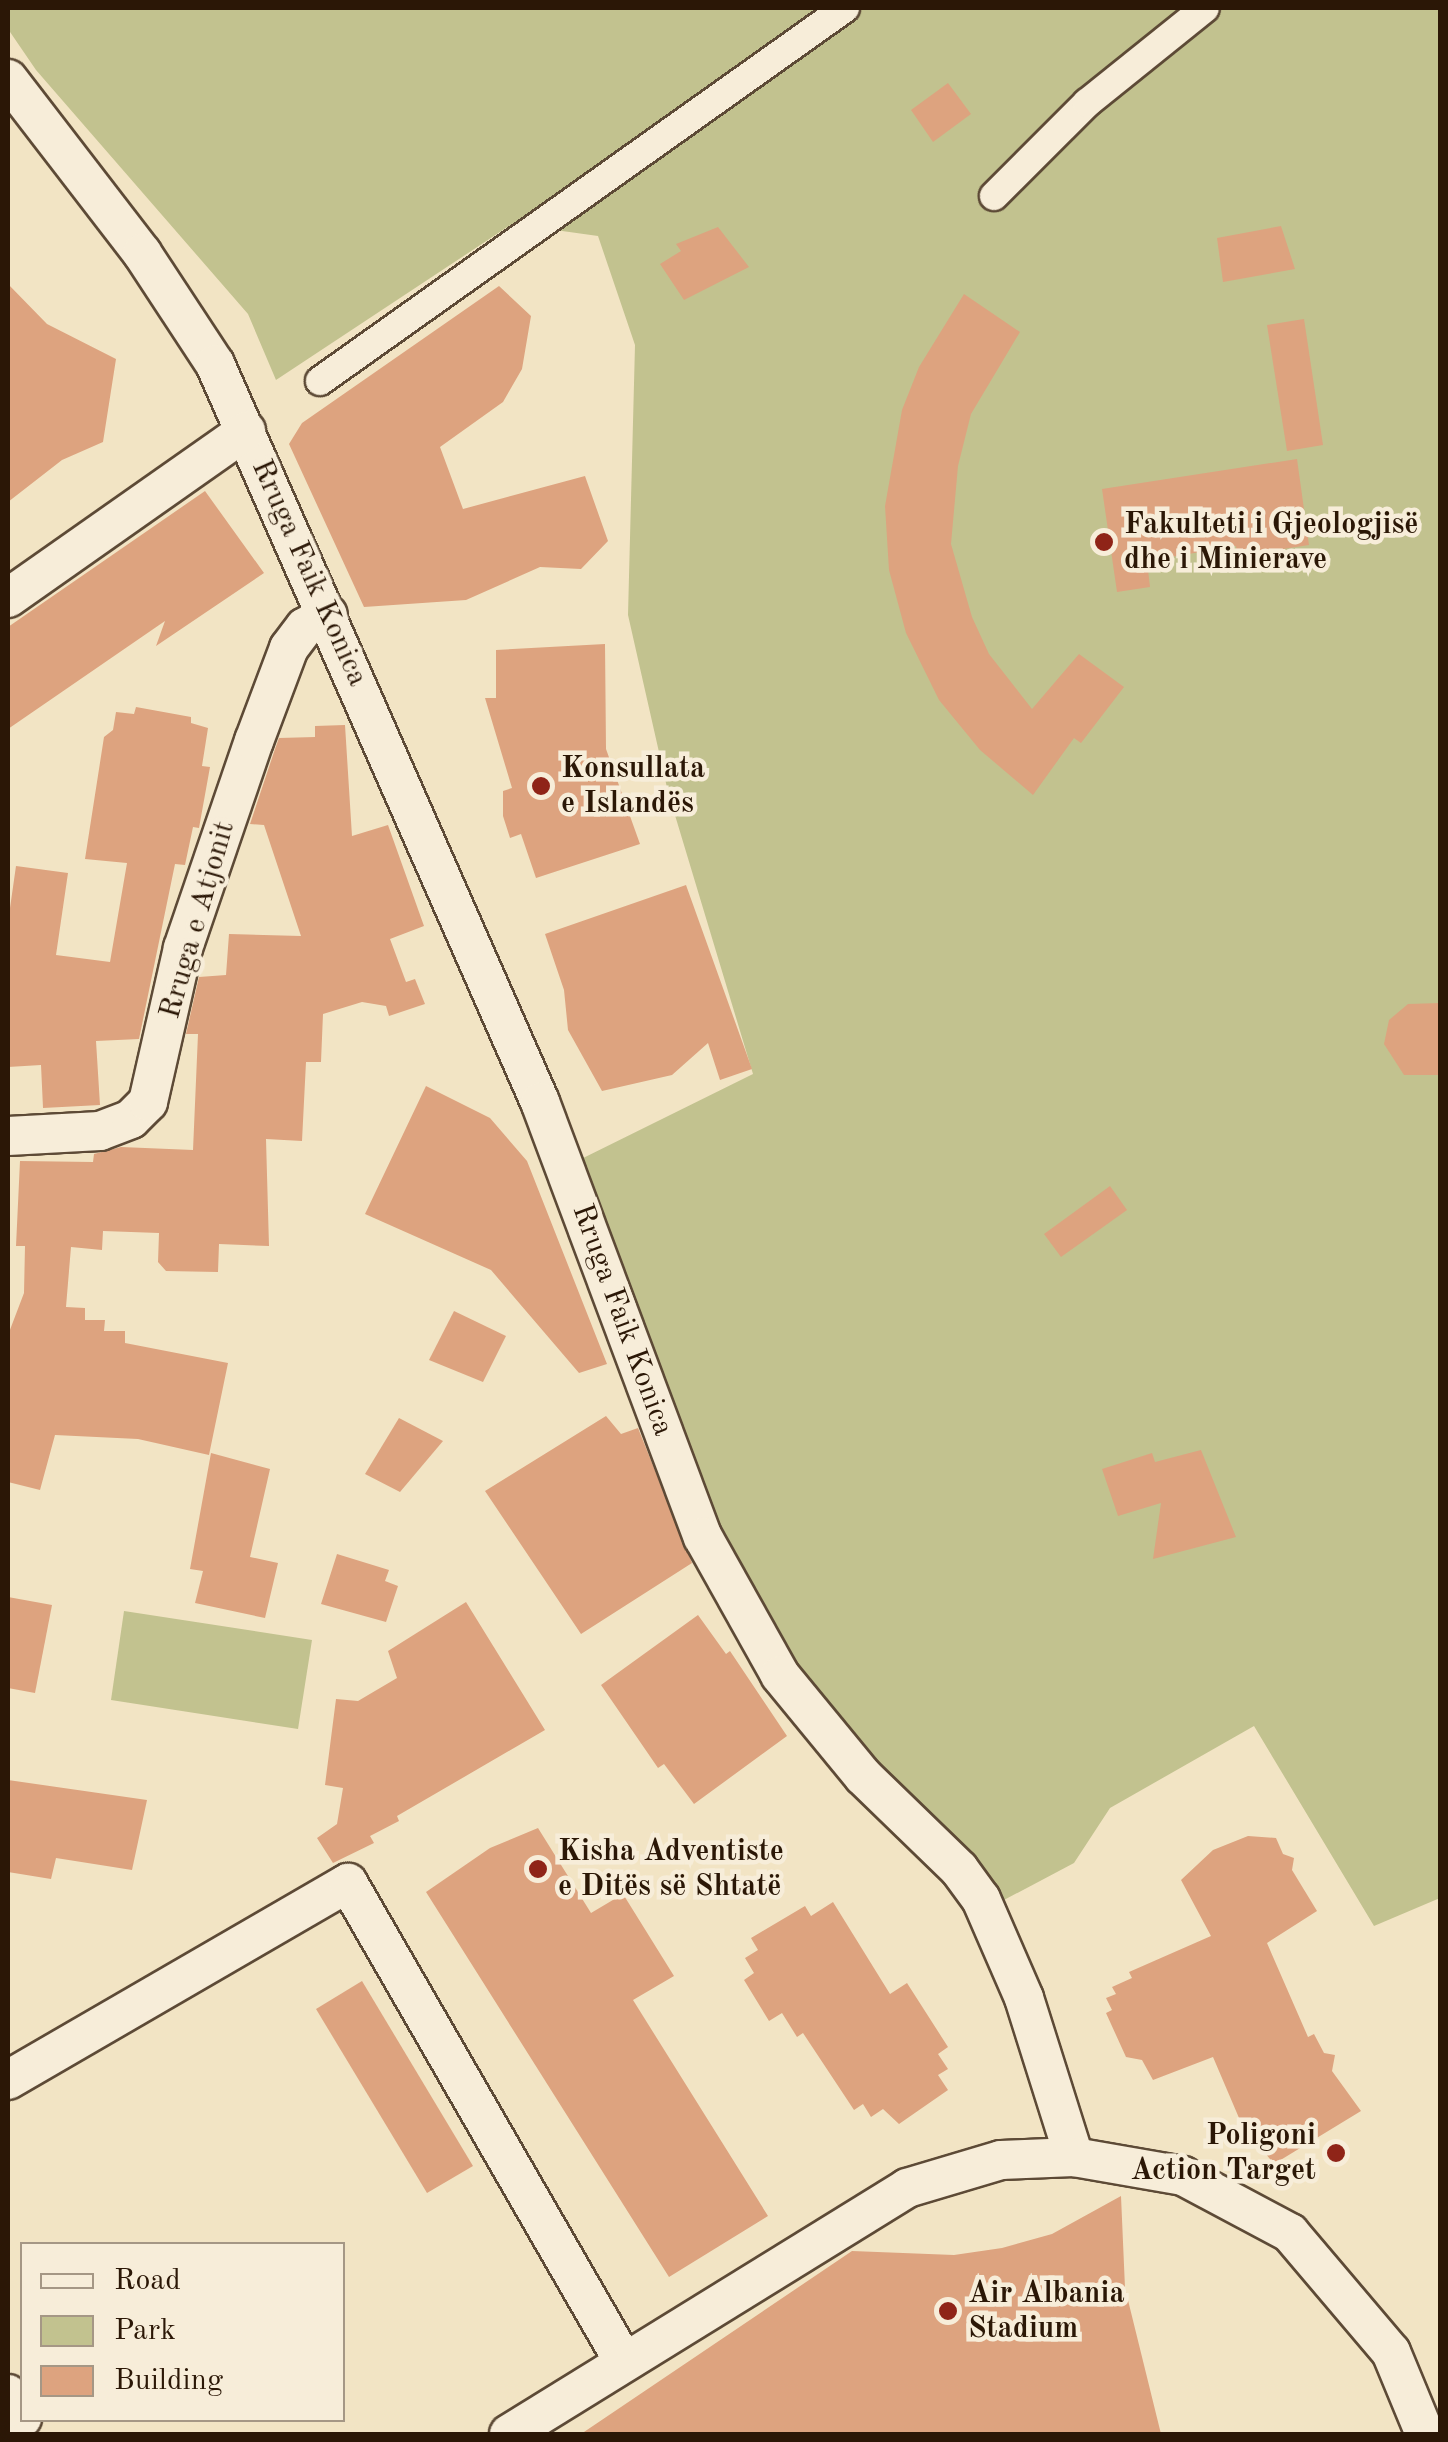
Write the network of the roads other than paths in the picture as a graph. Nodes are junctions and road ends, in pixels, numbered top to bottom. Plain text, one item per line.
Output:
1 (845, 8) edge
2 (1205, 8) edge
3 (13, 95) edge
4 (994, 196) dead end
5 (320, 381) dead end
6 (246, 431) junction
7 (8, 598) edge
8 (328, 614) junction
9 (8, 1136) edge
10 (8, 2080) edge
11 (1074, 2157) junction
12 (624, 2362) junction
13 (509, 2434) edge
14 (1425, 2434) edge

1 - 5 street
2 - 4 street
3 - 6 street, Rruga Faik Konica
6 - 7 street
6 - 8 street, Rruga Faik Konica
8 - 9 street, Rruga e Atjonit
8 - 11 street, Rruga Faik Konica
10 - 12 street
11 - 12 street
11 - 14 street
12 - 13 street

